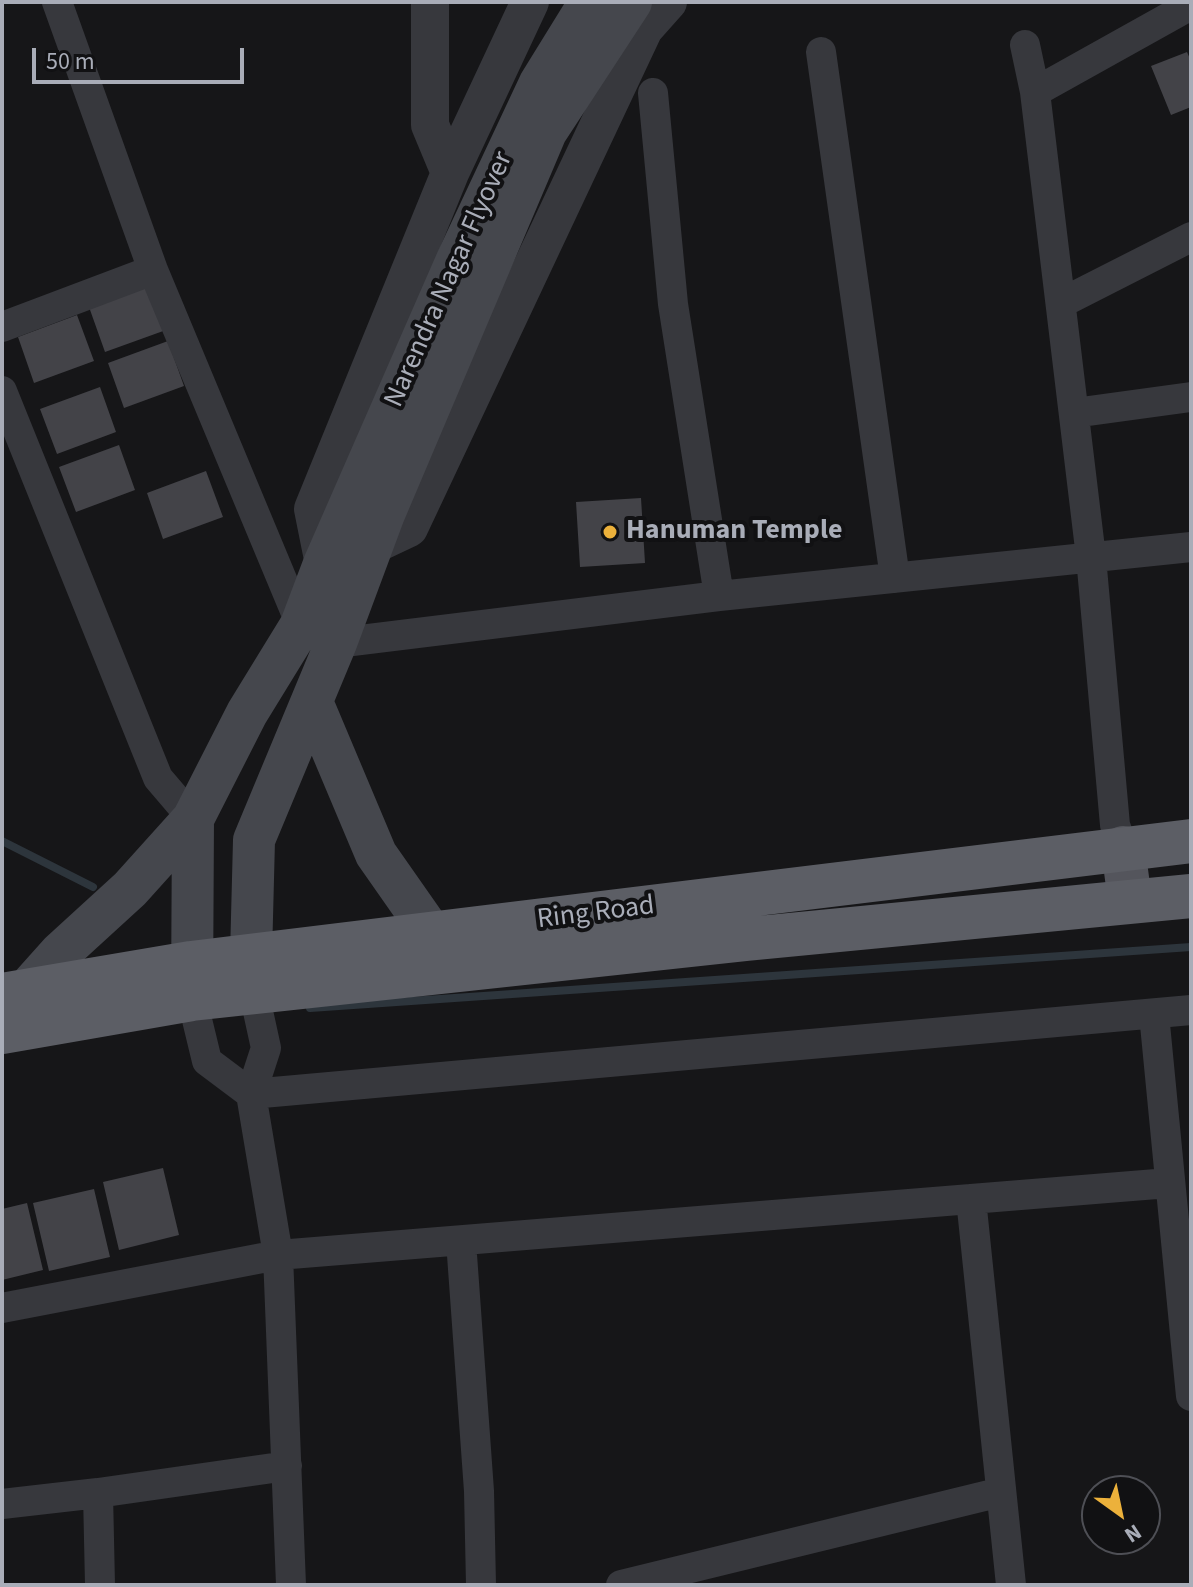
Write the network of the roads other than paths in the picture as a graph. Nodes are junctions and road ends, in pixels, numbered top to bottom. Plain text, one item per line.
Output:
1 (57, 2) edge
2 (430, 2) edge
3 (530, 2) edge
4 (590, 2) edge
5 (631, 2) edge
6 (668, 2) edge
7 (1191, 5) edge
8 (1025, 45) dead end
9 (821, 52) dead end
10 (1035, 92) junction
11 (653, 93) dead end
12 (450, 173) junction
13 (1191, 237) edge
14 (153, 270) junction
15 (1061, 303) junction
16 (2, 327) edge
17 (2, 391) edge
18 (1191, 397) edge
19 (1074, 413) junction
20 (367, 527) junction
21 (1191, 547) edge
22 (1091, 557) junction
23 (324, 564) junction
24 (895, 578) junction
25 (719, 596) junction
26 (319, 634) junction
27 (312, 702) junction
28 (193, 819) junction
29 (1191, 841) edge
30 (1123, 848) junction
31 (1191, 896) edge
32 (1130, 901) junction
33 (432, 934) junction
34 (253, 974) junction
35 (192, 981) junction
36 (14, 993) edge
37 (1191, 1010) edge
38 (1154, 1014) junction
39 (2, 1032) edge
40 (251, 1094) junction
41 (1169, 1183) junction
42 (971, 1199) junction
43 (461, 1241) junction
44 (1184, 1253) edge
45 (278, 1255) junction
46 (2, 1308) edge
47 (1191, 1396) edge
48 (287, 1466) junction
49 (1001, 1492) junction
50 (98, 1493) junction
51 (2, 1504) edge
52 (100, 1585) edge
53 (291, 1585) edge
54 (481, 1585) edge
55 (621, 1585) edge
56 (1011, 1585) edge

1 - 14 street
2 - 12 street
3 - 12 street
4 - 20 main road, Narendra Nagar Flyover
5 - 20 main road, Narendra Nagar Flyover
6 - 20 street
7 - 10 street
8 - 10 street
9 - 24 street
10 - 15 street
11 - 25 street
12 - 23 street
13 - 15 street
14 - 16 street
14 - 26 street
15 - 19 street
17 - 28 street
18 - 19 street
19 - 22 street
20 - 23 main road, Narendra Nagar Flyover
20 - 26 main road
21 - 22 street
22 - 24 street
22 - 30 street
23 - 26 main road, Narendra Nagar Flyover
24 - 25 street
25 - 26 street
26 - 27 main road
26 - 28 main road
27 - 33 main road
27 - 34 main road
28 - 35 main road
28 - 36 main road
29 - 30 highway, Ring Road
30 - 32 main road
30 - 33 highway, Ring Road
31 - 32 highway, Ring Road
32 - 34 highway, Ring Road
33 - 34 highway, Ring Road
34 - 35 highway, Ring Road
34 - 40 street
35 - 36 highway, Ring Road
35 - 39 highway, Ring Road
35 - 40 street
37 - 38 street
38 - 40 street
38 - 41 street
40 - 45 street
41 - 42 street
41 - 44 street
42 - 43 street
42 - 49 street
43 - 45 street
43 - 54 street
44 - 47 street
45 - 46 street
45 - 48 street
48 - 50 street
48 - 53 street
49 - 55 street
49 - 56 street
50 - 51 street
50 - 52 street

